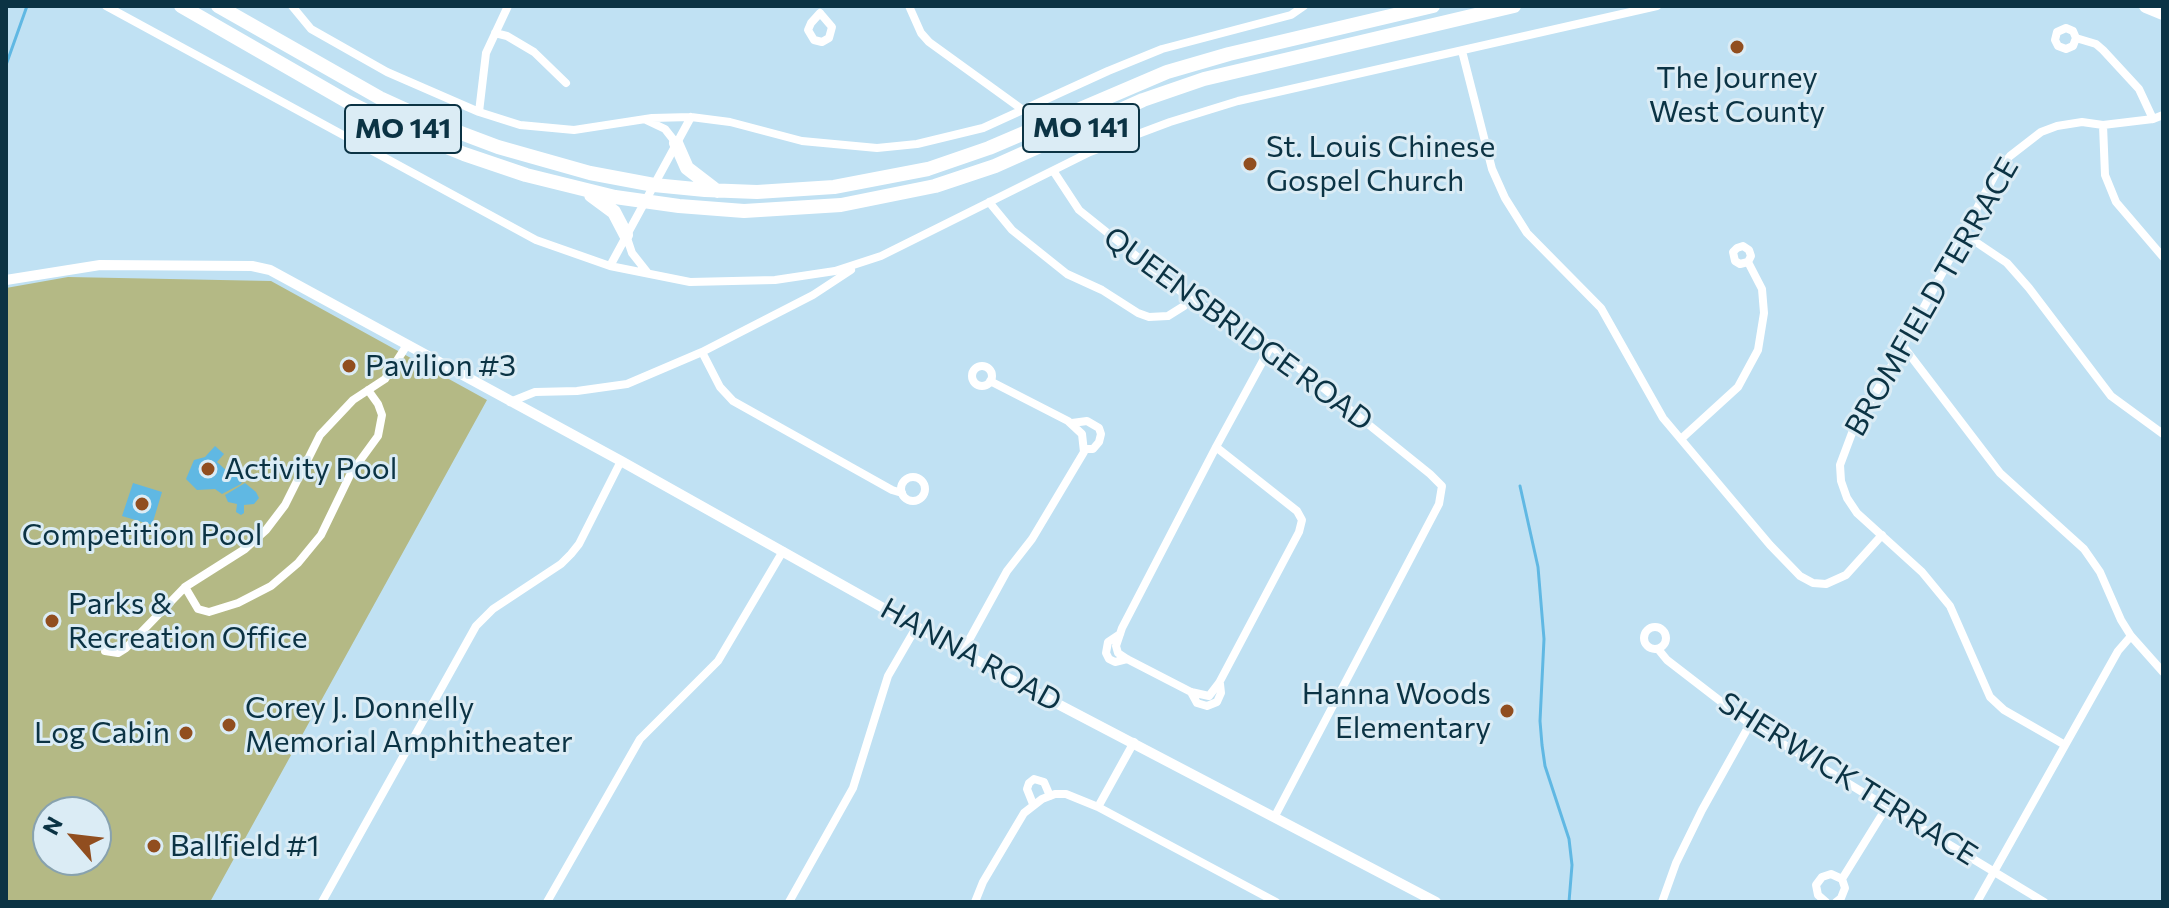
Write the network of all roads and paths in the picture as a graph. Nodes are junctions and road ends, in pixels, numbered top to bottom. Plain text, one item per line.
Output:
1 (106, 6) edge
2 (181, 6) edge
3 (218, 6) edge
4 (292, 6) edge
5 (508, 6) edge
6 (909, 6) edge
7 (1304, 6) edge
8 (1433, 6) edge
9 (1514, 6) edge
10 (1657, 6) edge
11 (2146, 6) edge
12 (2163, 13) edge
13 (495, 33) junction
14 (2076, 38) dead end
15 (1462, 51) junction
16 (566, 83) dead end
17 (1023, 110) junction
18 (479, 112) junction
19 (2163, 115) edge
20 (691, 117) junction
21 (645, 119) junction
22 (2153, 119) junction
23 (2103, 125) junction
24 (676, 143) junction
25 (1054, 172) junction
26 (654, 185) junction
27 (584, 190) junction
28 (717, 191) junction
29 (645, 202) junction
30 (989, 202) junction
31 (1964, 234) junction
32 (626, 235) junction
33 (2163, 257) edge
34 (1748, 262) dead end
35 (861, 263) junction
36 (610, 266) junction
37 (649, 274) junction
38 (6, 280) edge
39 (1190, 299) junction
40 (407, 345) junction
41 (1271, 346) junction
42 (1903, 346) junction
43 (702, 352) junction
44 (990, 381) dead end
45 (368, 390) junction
46 (510, 402) junction
47 (1072, 423) junction
48 (2163, 434) edge
49 (1681, 439) junction
50 (1216, 447) junction
51 (1084, 449) junction
52 (621, 461) junction
53 (902, 493) dead end
54 (1882, 535) junction
55 (783, 551) junction
56 (185, 587) junction
57 (917, 626) junction
58 (2131, 636) junction
59 (1658, 649) dead end
60 (105, 651) dead end
61 (963, 651) junction
62 (2163, 672) edge
63 (1219, 683) junction
64 (1191, 692) junction
65 (1750, 724) junction
66 (1134, 742) junction
67 (2065, 745) junction
68 (1050, 796) junction
69 (1033, 804) junction
70 (1098, 807) junction
71 (1886, 808) junction
72 (1275, 816) junction
73 (1995, 871) junction
74 (1842, 879) junction
75 (322, 902) edge
76 (547, 902) edge
77 (789, 902) edge
78 (975, 902) edge
79 (1276, 902) edge
80 (1436, 902) edge
81 (1662, 902) edge
82 (1826, 902) edge
83 (1836, 902) edge
84 (1977, 902) edge
85 (2044, 902) edge

1 - 36 street
2 - 27 highway, MO 141
3 - 26 highway, MO 141
4 - 18 street
5 - 13 street
6 - 17 street
7 - 17 street
8 - 28 highway, MO 141
9 - 29 highway, MO 141
10 - 15 street
11 - 12 highway
13 - 16 street
13 - 18 street
14 - 22 street
15 - 25 street
15 - 49 street
17 - 20 street
18 - 21 street
19 - 22 street, BROMFIELD TERRACE
20 - 21 street
20 - 24 street
21 - 24 street
22 - 23 street, BROMFIELD TERRACE
23 - 31 street, BROMFIELD TERRACE
23 - 33 street
24 - 26 street
24 - 28 highway
25 - 30 street
25 - 39 street, QUEENSBRIDGE ROAD
26 - 28 highway, MO 141
26 - 29 street
27 - 29 highway, MO 141
27 - 32 highway
29 - 32 street
30 - 35 street
30 - 39 street
31 - 42 street, BROMFIELD TERRACE
31 - 48 street
32 - 36 street
32 - 37 street
34 - 49 street
35 - 37 street
35 - 43 street
36 - 37 street
38 - 40 street, HANNA ROAD
39 - 41 street, QUEENSBRIDGE ROAD
40 - 45 street
40 - 46 street, HANNA ROAD
41 - 50 street
41 - 72 street, QUEENSBRIDGE ROAD
42 - 54 street, BROMFIELD TERRACE
42 - 58 street
43 - 46 street
43 - 53 street
44 - 47 street
45 - 56 street
45 - 56 street
46 - 52 street, HANNA ROAD
47 - 51 street
47 - 51 street
49 - 54 street
50 - 63 street
50 - 64 street
51 - 61 street
52 - 55 street, HANNA ROAD
52 - 75 street
54 - 67 street, BROMFIELD TERRACE
55 - 57 street, HANNA ROAD
55 - 76 street
56 - 60 street
57 - 61 street, HANNA ROAD
57 - 77 street
58 - 62 street
58 - 67 street
59 - 65 street, SHERWICK TERRACE
61 - 66 street, HANNA ROAD
63 - 64 street
63 - 64 street
65 - 71 street, SHERWICK TERRACE
65 - 81 street
66 - 70 street
66 - 72 street, HANNA ROAD
67 - 73 street
68 - 69 street
68 - 69 street
68 - 70 street
69 - 78 street
70 - 79 street
71 - 73 street, SHERWICK TERRACE
71 - 74 street
72 - 80 street, HANNA ROAD
73 - 84 street
73 - 85 street, SHERWICK TERRACE
74 - 82 street
74 - 83 street

